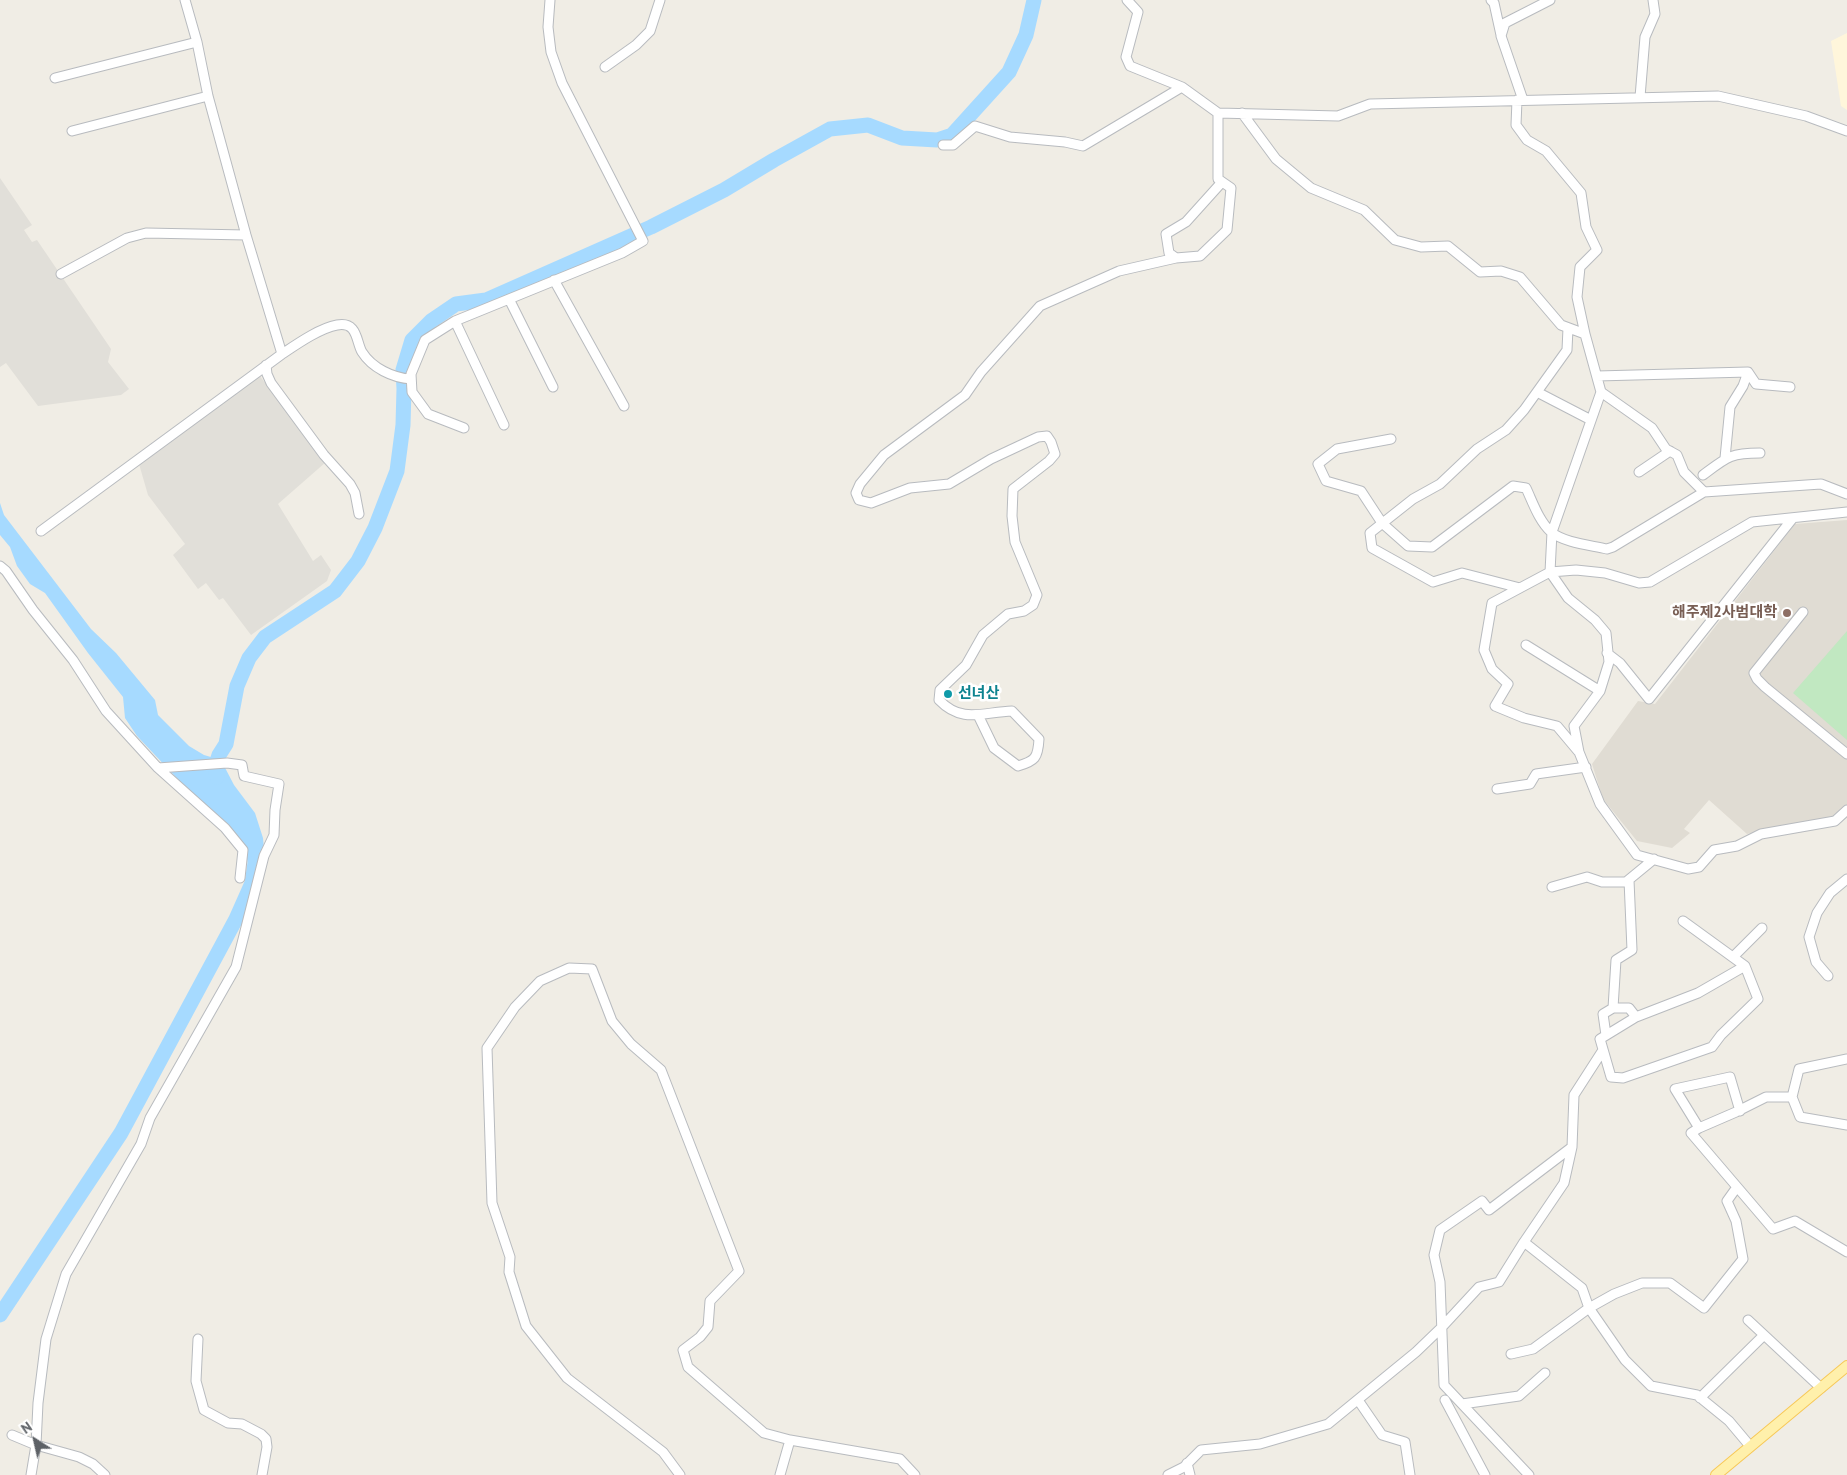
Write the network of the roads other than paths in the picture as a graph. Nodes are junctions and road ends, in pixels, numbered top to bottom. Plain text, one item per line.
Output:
1 (185, 0) edge
2 (550, 0) edge
3 (660, 0) edge
4 (1128, 0) edge
5 (1491, 0) edge
6 (1550, 0) edge
7 (1654, 0) edge
8 (1501, 36) junction
9 (197, 42) junction
10 (605, 67) dead end
11 (55, 78) dead end
12 (1182, 86) junction
13 (208, 96) junction
14 (1640, 97) junction
15 (1520, 100) junction
16 (1218, 113) junction
17 (1242, 113) junction
18 (72, 131) dead end
19 (1847, 131) edge
20 (943, 145) dead end
21 (1222, 182) junction
22 (246, 235) junction
23 (1176, 258) junction
24 (61, 274) dead end
25 (554, 280) junction
26 (509, 299) junction
27 (455, 321) junction
28 (1568, 328) junction
29 (1585, 334) junction
30 (282, 354) junction
31 (266, 365) junction
32 (1748, 372) junction
33 (1597, 376) junction
34 (410, 379) junction
35 (553, 387) dead end
36 (1790, 387) dead end
37 (1537, 392) junction
38 (1601, 392) junction
39 (624, 406) dead end
40 (1591, 420) junction
41 (504, 425) dead end
42 (464, 428) dead end
43 (1391, 439) dead end
44 (1670, 451) junction
45 (1760, 453) dead end
46 (1726, 458) junction
47 (1639, 472) dead end
48 (1703, 475) dead end
49 (1704, 492) junction
50 (1847, 494) edge
51 (1847, 512) edge
52 (359, 514) dead end
53 (1793, 518) junction
54 (1382, 523) junction
55 (41, 531) dead end
56 (1552, 532) junction
57 (0, 566) edge
58 (1550, 572) junction
59 (1520, 588) junction
60 (1803, 612) dead end
61 (1526, 645) dead end
62 (1607, 653) junction
63 (1600, 692) junction
64 (978, 714) junction
65 (1580, 752) junction
66 (1847, 754) edge
67 (1586, 767) junction
68 (161, 768) junction
69 (1497, 788) dead end
70 (1847, 810) edge
71 (1654, 859) junction
72 (240, 878) dead end
73 (1847, 879) edge
74 (1629, 880) junction
75 (1552, 887) dead end
76 (1683, 921) dead end
77 (1762, 928) dead end
78 (1733, 957) junction
79 (1745, 966) junction
80 (1828, 976) dead end
81 (1613, 1008) junction
82 (1636, 1017) junction
83 (1606, 1035) junction
84 (1603, 1050) junction
85 (1847, 1059) edge
86 (1792, 1097) junction
87 (1740, 1110) junction
88 (1847, 1126) edge
89 (1698, 1128) junction
90 (1572, 1147) junction
91 (1737, 1187) junction
92 (1524, 1242) junction
93 (1847, 1252) edge
94 (1589, 1308) junction
95 (1748, 1320) dead end
96 (1442, 1327) junction
97 (1764, 1335) junction
98 (198, 1339) dead end
99 (1511, 1354) dead end
100 (1847, 1366) edge
101 (1545, 1373) dead end
102 (1821, 1388) junction
103 (1700, 1398) junction
104 (1358, 1400) junction
105 (1445, 1400) dead end
106 (1462, 1404) junction
107 (12, 1435) dead end
108 (790, 1440) junction
109 (36, 1445) junction
110 (1750, 1446) junction
111 (1187, 1463) junction
112 (31, 1475) edge
113 (105, 1475) edge
114 (262, 1475) edge
115 (680, 1475) edge
116 (780, 1475) edge
117 (915, 1475) edge
118 (1168, 1475) edge
119 (1190, 1475) edge
120 (1410, 1475) edge
121 (1485, 1475) edge
122 (1529, 1475) edge
123 (1716, 1475) edge

1 - 9 street
2 - 25 street
3 - 10 street
4 - 12 street
5 - 8 street
6 - 8 street
7 - 14 street
8 - 15 street
9 - 11 street
9 - 13 street
12 - 16 street
12 - 20 street
13 - 18 street
13 - 22 street
14 - 15 street
14 - 19 street
15 - 17 street
15 - 29 street
16 - 17 street
16 - 21 street
17 - 28 street
21 - 23 street
21 - 23 street
22 - 24 street
22 - 30 street
23 - 64 street
25 - 26 street
25 - 39 street
26 - 27 street
26 - 35 street
27 - 34 street
27 - 41 street
28 - 29 street
28 - 37 street
29 - 33 street
30 - 31 street
30 - 34 street
31 - 52 street
31 - 55 street
32 - 33 street
32 - 36 street
32 - 46 street
33 - 38 street
34 - 42 street
37 - 40 street
37 - 54 street
38 - 40 street
38 - 44 street
40 - 56 street
43 - 54 street
44 - 47 street
44 - 49 street
45 - 46 street
46 - 48 street
49 - 50 street
49 - 56 street
51 - 53 street
53 - 58 street
53 - 62 street
54 - 56 street
54 - 59 street
56 - 58 street
57 - 68 street
58 - 59 street
58 - 62 street
59 - 65 street
60 - 66 street
61 - 63 street
62 - 63 street
63 - 65 street
64 - 64 street
65 - 67 street
67 - 69 street
67 - 71 street
68 - 72 street
68 - 109 street
70 - 71 street
71 - 74 street
73 - 80 street
74 - 75 street
74 - 81 street
76 - 78 street
77 - 78 street
78 - 79 street
79 - 82 street
79 - 84 street
81 - 82 street
81 - 83 street
82 - 83 street
83 - 84 street
84 - 90 street
85 - 86 street
86 - 87 street
86 - 88 street
87 - 89 street
87 - 89 street
89 - 91 street
90 - 92 street
90 - 96 street
91 - 93 street
91 - 94 street
92 - 94 street
92 - 96 street
94 - 99 street
94 - 103 street
95 - 97 street
96 - 104 street
96 - 106 street
97 - 102 street
97 - 103 street
98 - 114 street
100 - 102 main road
101 - 106 street
102 - 110 main road
103 - 110 street
104 - 111 street
104 - 120 street
105 - 121 street
106 - 122 street
107 - 109 street
108 - 115 street
108 - 116 street
108 - 117 street
109 - 112 street
109 - 113 street
110 - 123 main road
111 - 118 street
111 - 119 street

